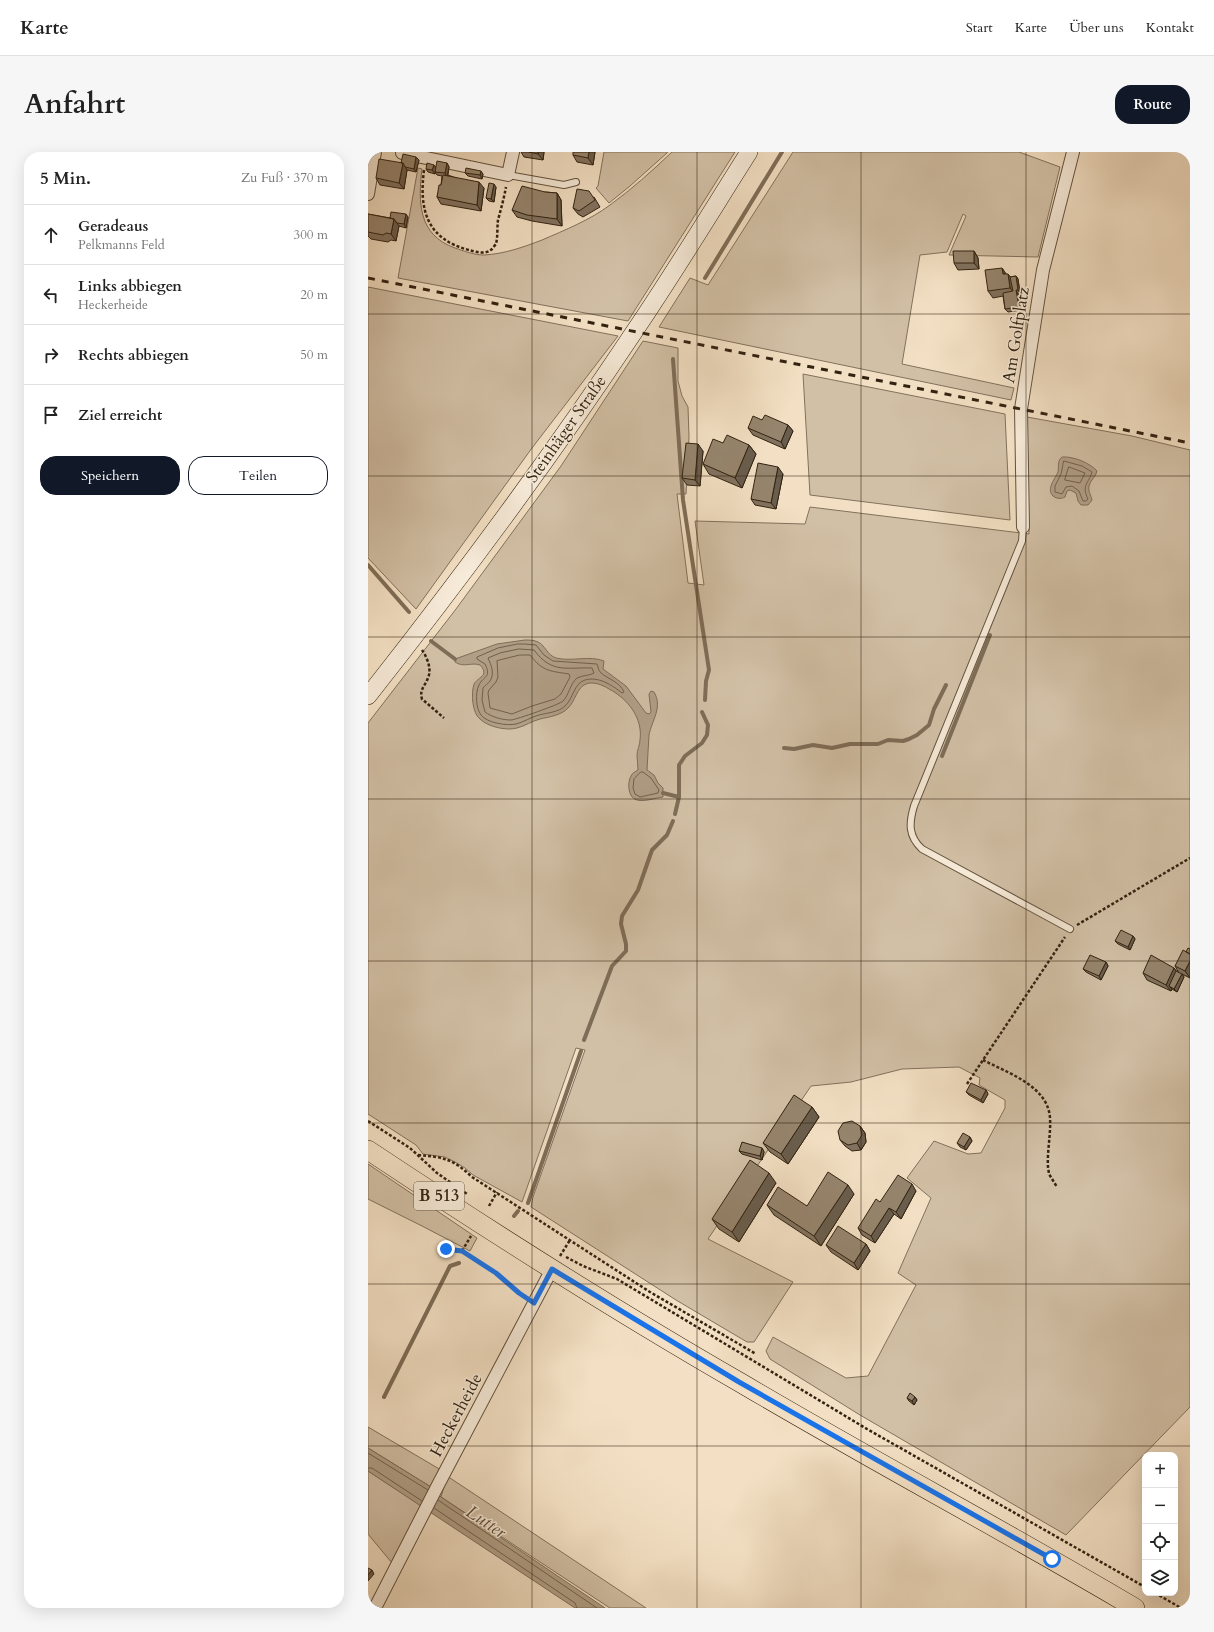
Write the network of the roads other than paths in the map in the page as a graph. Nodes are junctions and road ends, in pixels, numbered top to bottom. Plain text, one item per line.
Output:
1 (375, 152) edge
2 (513, 152) edge
3 (749, 152) edge
4 (1073, 152) edge
5 (402, 153) edge
6 (508, 175) junction
7 (576, 182) dead end
8 (368, 194) edge
9 (1023, 527) joint
10 (368, 696) edge
11 (1070, 929) road end
12 (368, 1150) edge
13 (556, 1258) junction
14 (375, 1608) edge
15 (1135, 1608) edge

1 - 8 street
2 - 6 street
3 - 10 main road, Steinhäger Straße
4 - 9 street, Am Golfplatz
5 - 6 street
6 - 7 lane
9 - 11 lane
12 - 13 main road, B 513
13 - 14 street, Heckerheide
13 - 15 main road, B 513

